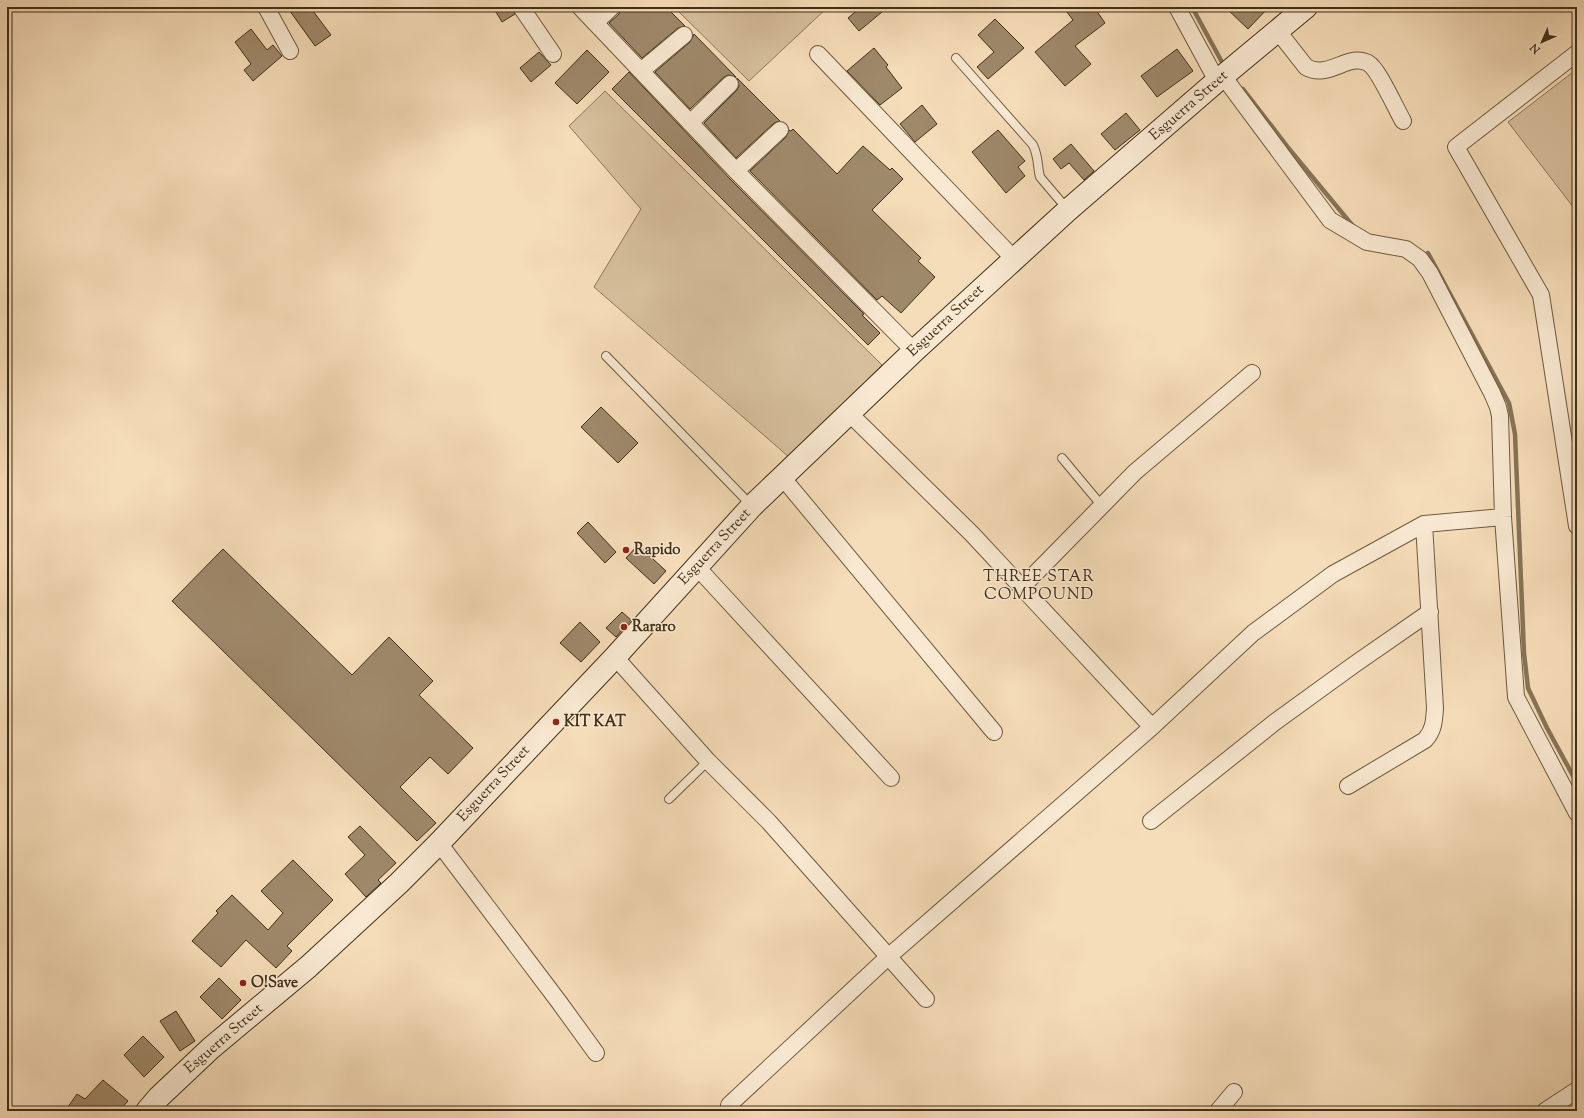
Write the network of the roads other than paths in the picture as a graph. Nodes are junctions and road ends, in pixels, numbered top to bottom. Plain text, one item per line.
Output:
1 (267, 7) edge
2 (521, 7) edge
3 (580, 7) edge
4 (612, 7) edge
5 (1177, 7) edge
6 (1306, 7) edge
7 (595, 23) junction
8 (1277, 30) junction
9 (684, 35) dead end
10 (290, 51) dead end
11 (1577, 53) edge
12 (553, 54) dead end
13 (818, 54) dead end
14 (956, 58) dead end
15 (641, 71) junction
16 (1220, 78) junction
17 (730, 84) dead end
18 (1403, 121) dead end
19 (690, 123) junction
20 (780, 130) dead end
21 (736, 171) junction
22 (1068, 210) junction
23 (1014, 259) junction
24 (914, 351) junction
25 (606, 356) dead end
26 (1252, 373) dead end
27 (850, 413) junction
28 (1062, 458) dead end
29 (782, 477) junction
30 (752, 506) junction
31 (1102, 506) junction
32 (1503, 517) junction
33 (1424, 524) junction
34 (1577, 526) edge
35 (696, 566) junction
36 (1022, 587) junction
37 (1430, 612) junction
38 (615, 657) junction
39 (1152, 727) junction
40 (994, 732) dead end
41 (708, 761) junction
42 (891, 778) dead end
43 (1348, 786) dead end
44 (669, 799) dead end
45 (1577, 813) edge
46 (1151, 822) dead end
47 (439, 843) junction
48 (888, 957) junction
49 (926, 999) dead end
50 (596, 1053) dead end
51 (1577, 1090) edge
52 (1234, 1092) dead end
53 (729, 1105) dead end
54 (147, 1111) edge
55 (1218, 1111) edge
56 (1545, 1111) edge

1 - 10 street
2 - 12 street
3 - 7 street
4 - 7 street
5 - 16 street
6 - 8 main road, Esguerra Street
7 - 15 street
8 - 16 main road, Esguerra Street
8 - 18 street
9 - 15 street
11 - 34 street
13 - 23 street
14 - 22 lane
15 - 19 street
16 - 22 main road, Esguerra Street
16 - 32 street
17 - 19 street
19 - 21 street
20 - 21 street
21 - 24 street
22 - 23 main road, Esguerra Street
23 - 24 main road, Esguerra Street
24 - 27 main road, Esguerra Street
25 - 30 lane
26 - 31 street
27 - 29 main road, Esguerra Street
27 - 36 street
28 - 31 lane
29 - 30 main road, Esguerra Street
29 - 40 street
30 - 35 main road, Esguerra Street
31 - 36 street
32 - 33 street
32 - 45 street
33 - 37 street
33 - 39 street
35 - 38 main road, Esguerra Street
35 - 42 street
36 - 39 street
37 - 43 street
37 - 46 street
38 - 41 street
38 - 47 main road, Esguerra Street
39 - 48 street
41 - 44 lane
41 - 48 street
47 - 50 street
47 - 54 main road, Esguerra Street
48 - 49 street
48 - 53 street
51 - 56 street
52 - 55 street

